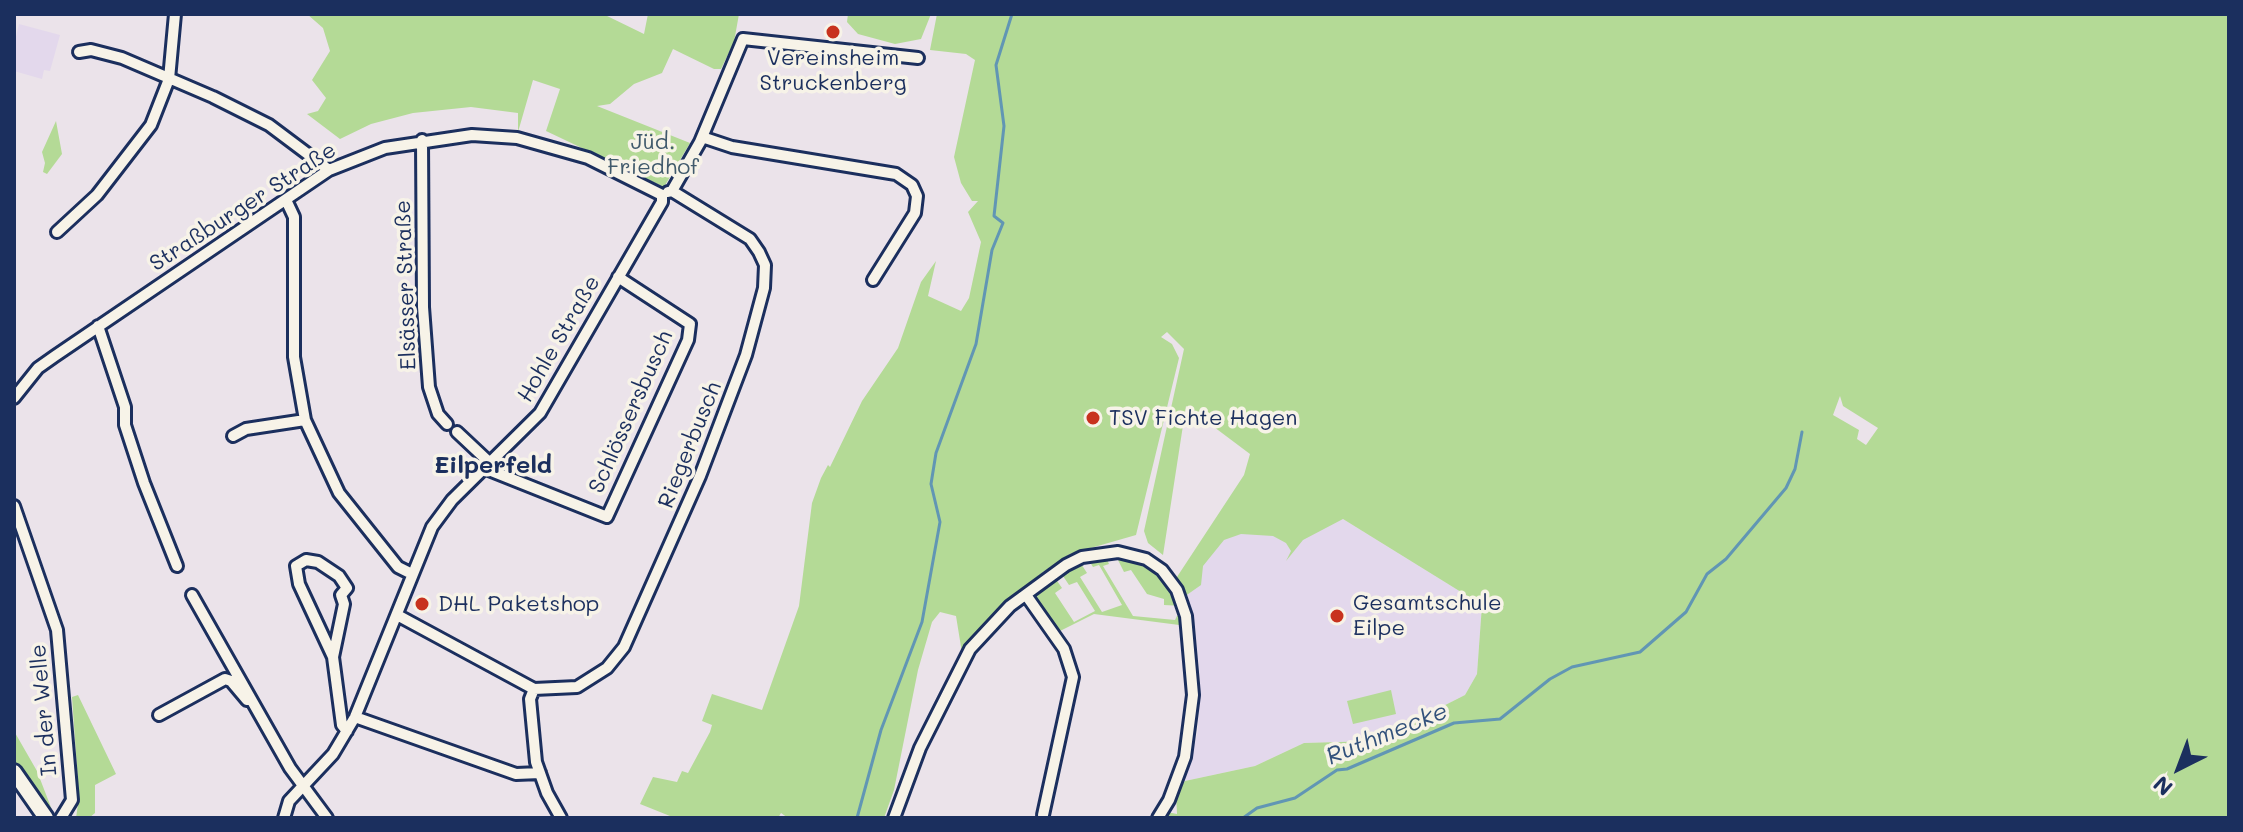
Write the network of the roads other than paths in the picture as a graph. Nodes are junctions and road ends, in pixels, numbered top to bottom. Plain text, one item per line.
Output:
1 (175, 14) edge
2 (79, 52) dead end
3 (918, 58) dead end
4 (169, 79) junction
5 (702, 137) junction
6 (422, 140) junction
7 (329, 170) junction
8 (667, 193) junction
9 (286, 200) junction
10 (57, 232) dead end
11 (618, 277) junction
12 (873, 280) dead end
13 (98, 326) junction
14 (14, 398) edge
15 (305, 420) junction
16 (447, 424) dead end
17 (457, 432) dead end
18 (233, 436) dead end
19 (487, 466) junction
20 (14, 506) edge
21 (177, 566) dead end
22 (412, 574) junction
23 (192, 595) dead end
24 (1026, 595) junction
25 (399, 616) junction
26 (333, 657) junction
27 (534, 689) junction
28 (252, 702) junction
29 (159, 715) dead end
30 (355, 717) junction
31 (347, 731) junction
32 (14, 772) edge
33 (540, 773) junction
34 (302, 786) junction
35 (1043, 815) dead end
36 (46, 818) edge
37 (61, 818) edge
38 (284, 818) edge
39 (327, 818) edge
40 (561, 818) edge
41 (894, 818) edge
42 (1158, 818) edge

1 - 4 street
2 - 4 street
3 - 5 street, Hohle Straße
4 - 7 street
4 - 10 street
5 - 8 street, Hohle Straße
5 - 12 street
6 - 7 street, Straßburger Straße
6 - 8 street, Straßburger Straße
6 - 16 street, Elsässer Straße
7 - 9 street, Straßburger Straße
8 - 11 street, Hohle Straße
8 - 27 street, Riegerbusch
9 - 13 street, Straßburger Straße
9 - 15 street
11 - 19 street, Hohle Straße
11 - 19 street, Schlössersbusch
13 - 14 street, Straßburger Straße
13 - 21 street
15 - 18 street
15 - 22 street
17 - 19 street
19 - 22 street, Hohle Straße
20 - 37 street, In der Welle
22 - 25 street, Hohle Straße
23 - 28 street
24 - 35 street
24 - 41 street
24 - 42 street
25 - 27 street
25 - 30 street, Hohle Straße
26 - 26 street
26 - 31 street
27 - 33 street
28 - 29 street
28 - 34 street
30 - 31 street, Hohle Straße
30 - 33 street
31 - 34 street, Hohle Straße
32 - 36 main road
33 - 40 street
34 - 38 street, Hohle Straße
34 - 39 street

